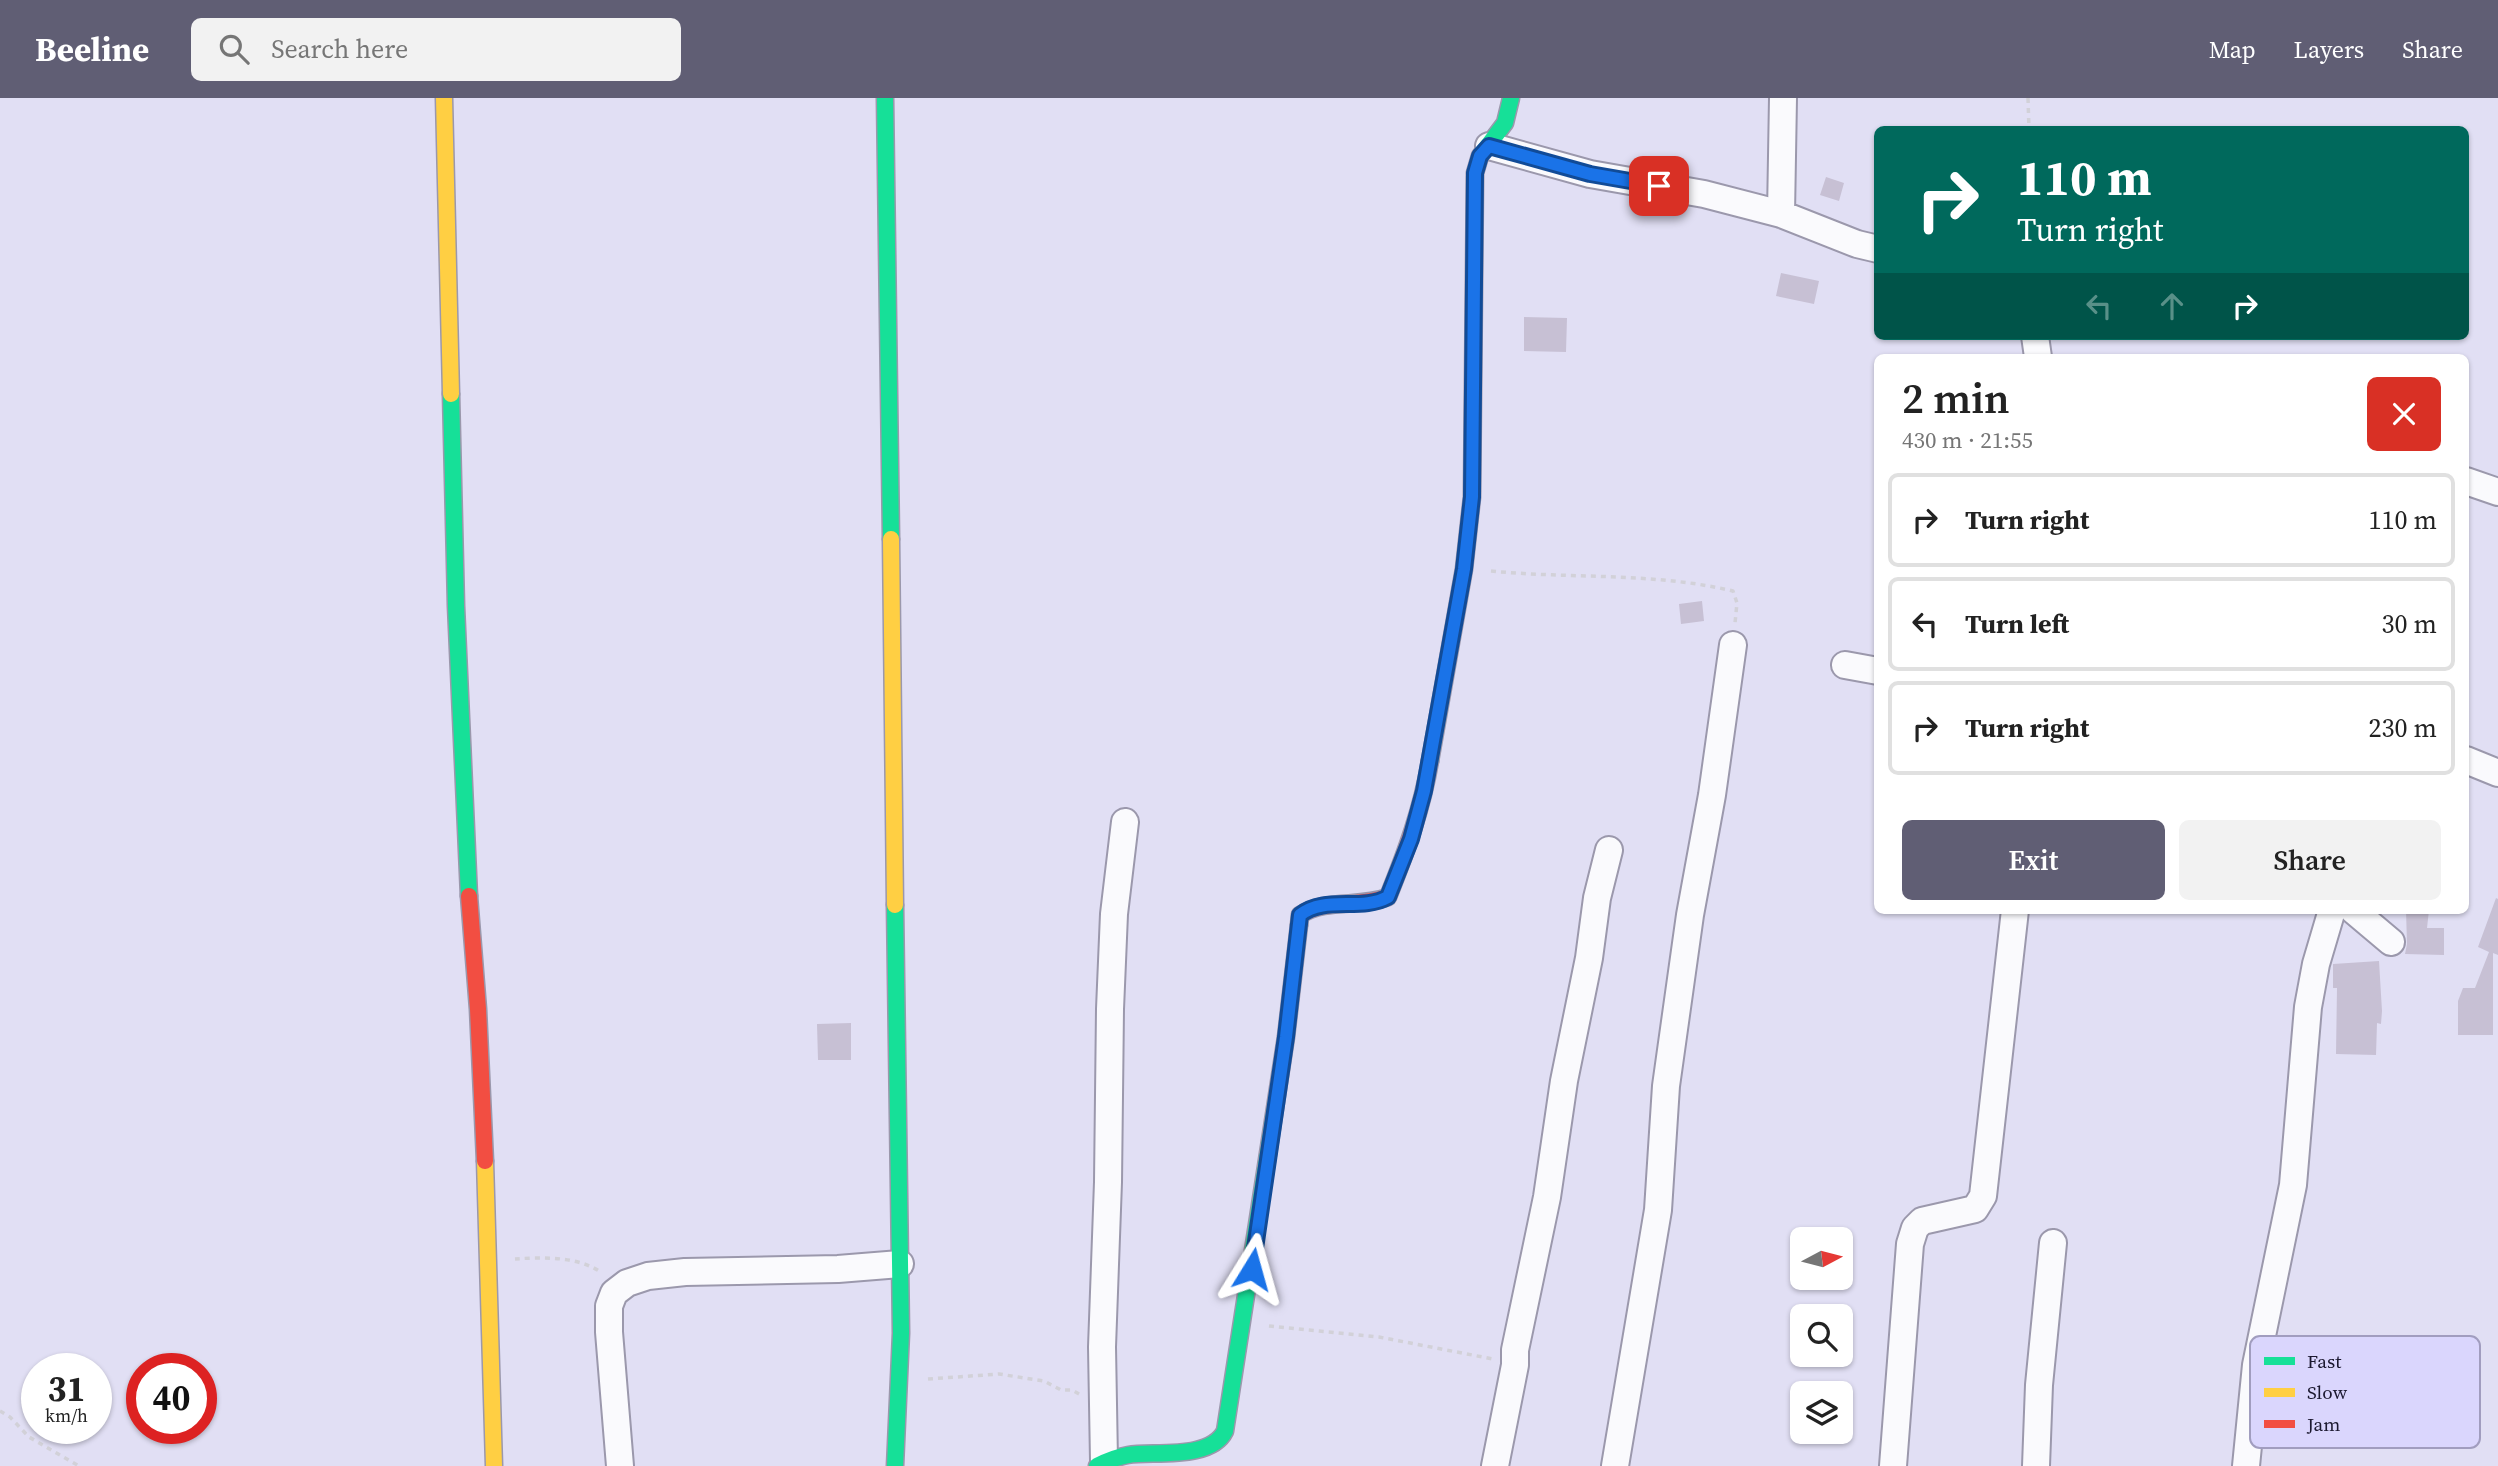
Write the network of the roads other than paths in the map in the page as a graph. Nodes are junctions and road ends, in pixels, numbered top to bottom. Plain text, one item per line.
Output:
1 (444, 98) edge
2 (886, 98) edge
3 (1511, 98) edge
4 (1783, 98) edge
5 (1489, 146) junction
6 (1781, 214) junction
7 (1874, 248) edge
8 (2469, 482) edge
9 (2498, 492) edge
10 (1732, 645) road end
11 (1846, 665) dead end
12 (1874, 670) edge
13 (2469, 761) edge
14 (2498, 773) edge
15 (1125, 822) dead end
16 (1609, 850) dead end
17 (2014, 914) edge
18 (2331, 914) edge
19 (2358, 914) edge
20 (2391, 942) dead end
21 (2053, 1243) dead end
22 (900, 1264) junction
23 (2262, 1336) edge
24 (2250, 1426) edge
25 (1100, 1463) edge
26 (494, 1466) edge
27 (620, 1466) edge
28 (895, 1466) edge
29 (1495, 1466) edge
30 (1615, 1466) edge
31 (1894, 1466) edge
32 (2036, 1466) edge
33 (2246, 1466) edge

1 - 26 street
2 - 22 street
3 - 5 street
4 - 6 street
5 - 6 street
5 - 25 street
6 - 7 street
8 - 9 street
10 - 30 street
11 - 12 street
13 - 14 street
15 - 25 street
16 - 29 street
17 - 31 street
18 - 23 street
19 - 20 street
21 - 32 street
22 - 27 street
22 - 28 street
24 - 33 street

